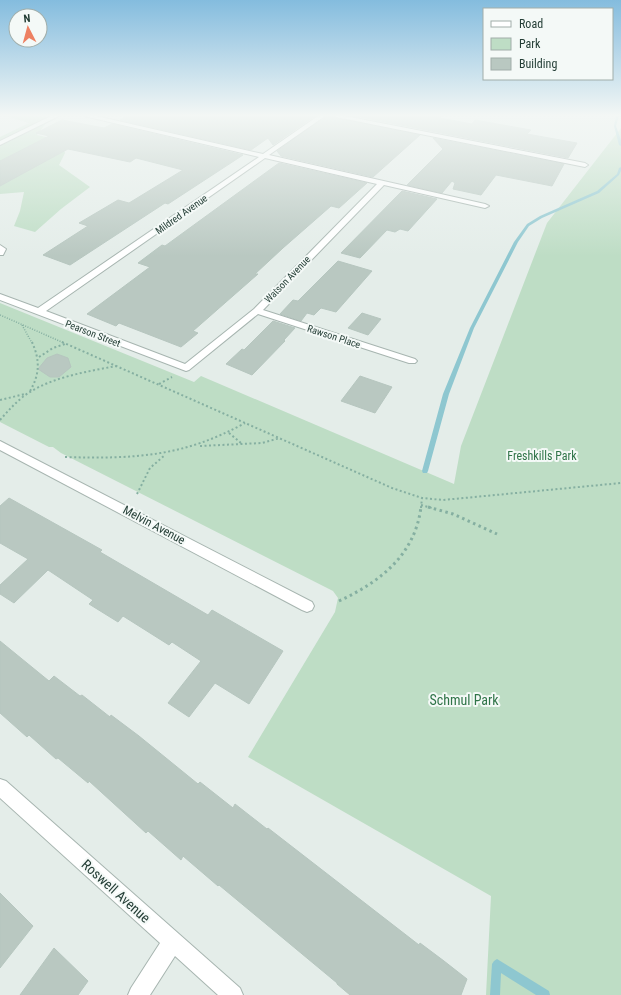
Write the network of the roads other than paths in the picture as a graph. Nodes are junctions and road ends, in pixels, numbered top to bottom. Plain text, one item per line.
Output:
1 (256, 162) edge
2 (293, 162) edge
3 (572, 162) edge
4 (585, 165) dead end
5 (382, 183) junction
6 (485, 206) dead end
7 (0, 247) edge
8 (0, 253) edge
9 (0, 297) edge
10 (256, 311) junction
11 (39, 312) junction
12 (412, 361) dead end
13 (186, 368) joint
14 (0, 445) edge
15 (307, 606) dead end
16 (0, 787) edge
17 (173, 942) junction
18 (138, 995) edge
19 (233, 995) edge

1 - 11 street, Mildred Avenue
2 - 5 street
3 - 4 street
5 - 6 street
5 - 10 street, Watson Avenue
7 - 8 street
9 - 11 street, Pearson Street
10 - 12 street, Rawson Place
10 - 13 street, Watson Avenue
11 - 13 street, Pearson Street
14 - 15 street, Melvin Avenue
16 - 17 street, Roswell Avenue
17 - 18 street
17 - 19 street, Roswell Avenue

